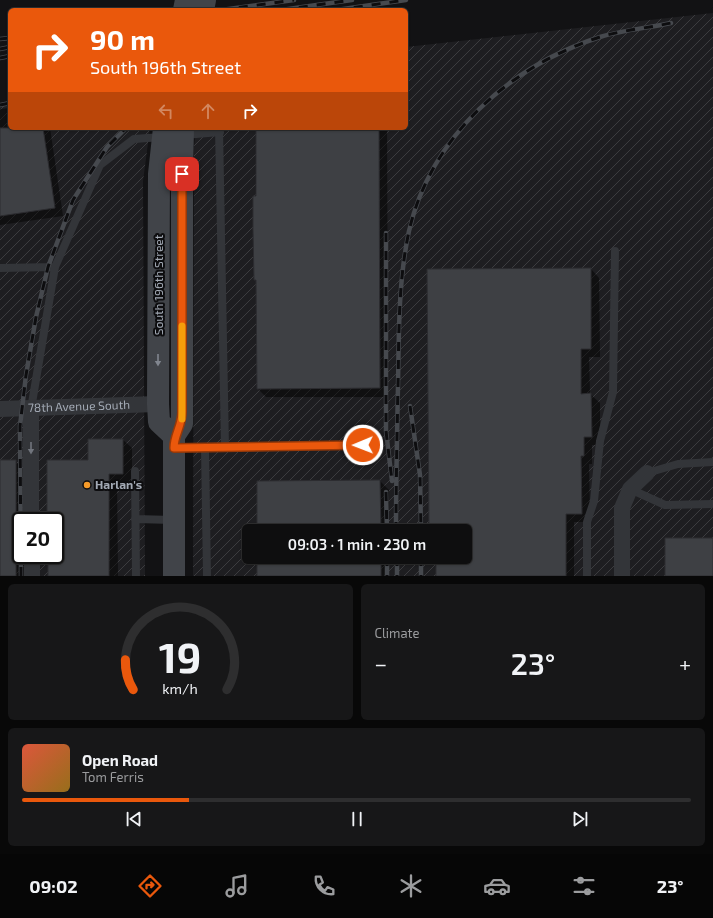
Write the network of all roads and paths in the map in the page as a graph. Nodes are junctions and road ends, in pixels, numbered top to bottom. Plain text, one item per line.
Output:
1 (164, 130) edge
2 (183, 130) edge
3 (220, 130) edge
4 (615, 251) dead end
5 (55, 267) junction
6 (0, 268) edge
7 (158, 404) junction
8 (0, 409) edge
9 (31, 409) junction
10 (174, 442) junction
11 (378, 445) dead end
12 (225, 447) junction
13 (205, 448) junction
14 (713, 462) edge
15 (135, 471) dead end
16 (647, 472) joint
17 (630, 489) junction
18 (713, 504) edge
19 (31, 512) edge
20 (136, 519) junction
21 (174, 520) junction
22 (32, 564) edge
23 (32, 576) edge
24 (136, 576) edge
25 (174, 576) edge
26 (207, 576) edge
27 (587, 576) edge
28 (622, 576) edge

1 -> 7 main road, South 196th Street
2 - 10 main road, South 196th Street
3 - 5 lane
3 - 12 lane
4 - 27 lane
5 - 6 lane
5 - 9 lane
7 - 9 street, 78th Avenue South
7 - 10 main road, South 196th Street
8 - 9 street, 78th Avenue South
9 -> 19 street
10 - 13 lane
10 - 21 main road, South 196th Street
11 - 12 lane
12 - 13 lane
13 - 26 lane
14 - 16 lane
15 - 20 lane
16 - 17 street
17 - 18 lane
17 - 28 street
20 - 21 lane
20 - 24 lane
21 - 25 main road, South 196th Street
22 - 23 street

